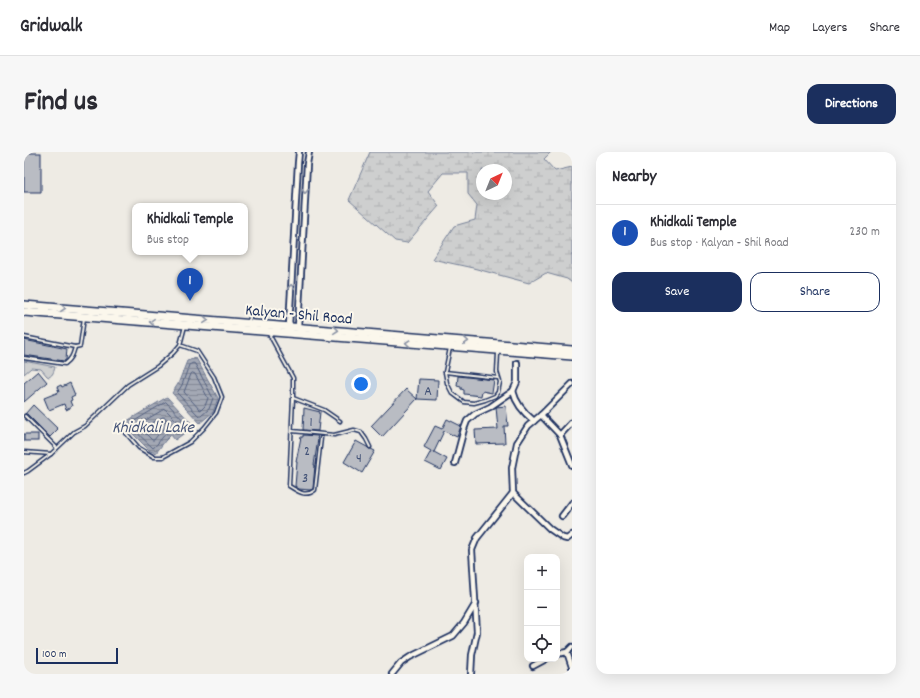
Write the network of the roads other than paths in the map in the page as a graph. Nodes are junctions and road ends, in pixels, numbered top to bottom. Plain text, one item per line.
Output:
1 (300, 152) edge
2 (309, 152) edge
3 (298, 163) junction
4 (307, 164) junction
5 (24, 305) edge
6 (24, 312) edge
7 (84, 317) junction
8 (289, 317) junction
9 (186, 321) junction
10 (247, 323) junction
11 (289, 326) junction
12 (298, 327) junction
13 (268, 331) junction
14 (24, 337) edge
15 (180, 345) junction
16 (451, 346) junction
17 (75, 347) junction
18 (498, 350) junction
19 (572, 350) edge
20 (572, 356) edge
21 (24, 358) edge
22 (516, 363) dead end
23 (445, 372) junction
24 (498, 378) junction
25 (572, 384) edge
26 (512, 391) junction
27 (294, 398) junction
28 (542, 415) junction
29 (25, 416) dead end
30 (340, 421) dead end
31 (534, 421) junction
32 (572, 422) edge
33 (292, 430) junction
34 (126, 433) dead end
35 (560, 435) junction
36 (321, 438) dead end
37 (370, 447) dead end
38 (57, 448) junction
39 (24, 452) edge
40 (51, 454) junction
41 (455, 463) dead end
42 (572, 464) edge
43 (24, 473) edge
44 (513, 493) junction
45 (572, 503) edge
46 (562, 516) dead end
47 (572, 535) edge
48 (476, 603) junction
49 (572, 646) edge
50 (567, 652) junction
51 (560, 653) edge
52 (540, 662) edge
53 (533, 666) dead end
54 (572, 667) edge
55 (392, 674) edge
56 (471, 674) edge

1 - 3 street
2 - 4 street
3 - 4 street
8 -> 3 street
4 -> 12 street
5 -> 9 main road, Kalyan - Shil Road
6 - 7 main road, Kalyan - Shil Road
9 -> 7 main road, Kalyan - Shil Road
7 - 17 lane
8 - 10 lane
8 - 11 street
9 -> 10 main road, Kalyan - Shil Road
9 - 13 main road, Kalyan - Shil Road
9 - 15 lane
10 - 11 main road, Kalyan - Shil Road
11 - 12 main road, Kalyan - Shil Road
12 -> 19 main road, Kalyan - Shil Road
16 -> 13 main road, Kalyan - Shil Road
13 - 27 lane
14 - 17 lane
15 - 34 lane
15 - 38 lane
16 - 18 main road, Kalyan - Shil Road
16 - 23 lane
17 - 21 lane
18 - 20 main road, Kalyan - Shil Road
18 - 24 lane
22 - 26 street
23 - 24 lane
23 - 24 lane
25 - 28 street
26 - 31 street
26 - 41 street
27 - 30 lane
27 - 33 lane
28 - 31 street
28 - 35 street
29 - 38 lane
31 - 44 street
32 - 35 street
33 - 36 lane
33 - 37 lane
35 - 42 street
38 - 40 lane
39 - 40 lane
40 - 43 lane
44 - 47 street
44 - 48 street
45 - 46 street
48 - 55 street
48 - 56 street
49 - 50 street
50 - 51 street
50 - 54 street
52 - 53 street

